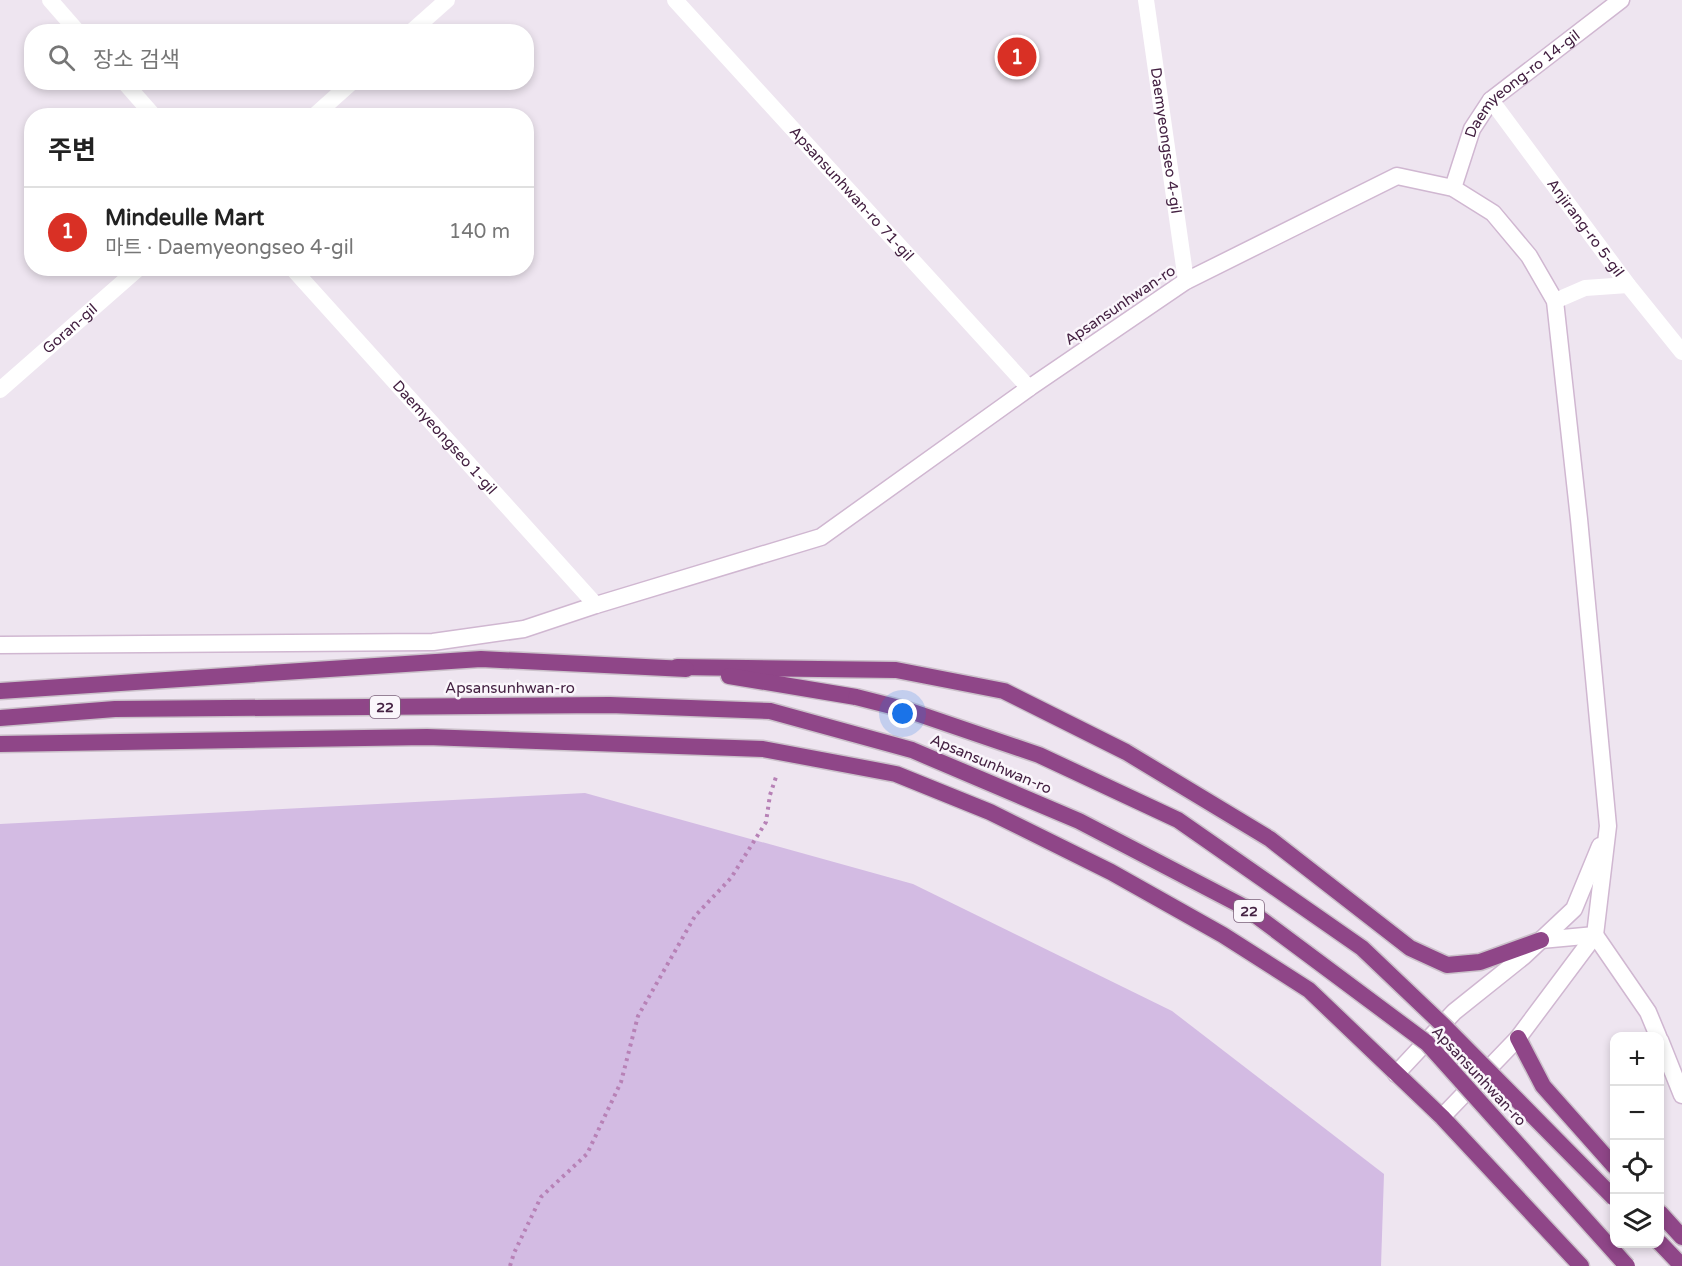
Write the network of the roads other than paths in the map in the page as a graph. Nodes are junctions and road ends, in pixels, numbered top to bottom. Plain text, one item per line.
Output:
1 (50, 0) edge
2 (675, 0) edge
3 (1146, 0) edge
4 (1621, 0) edge
5 (444, 1) edge
6 (71, 24) edge
7 (420, 24) edge
8 (131, 90) edge
9 (343, 90) edge
10 (1491, 100) junction
11 (147, 108) edge
12 (324, 108) edge
13 (1453, 188) junction
14 (130, 276) edge
15 (299, 276) edge
16 (1186, 281) junction
17 (1628, 285) junction
18 (1555, 300) junction
19 (1682, 352) edge
20 (1029, 388) junction
21 (0, 390) edge
22 (597, 605) junction
23 (0, 645) edge
24 (677, 667) junction
25 (0, 691) edge
26 (0, 718) edge
27 (0, 744) edge
28 (1608, 826) junction
29 (1595, 935) junction
30 (1541, 940) junction
31 (1656, 1032) edge
32 (1518, 1038) junction
33 (1664, 1050) edge
34 (1396, 1074) junction
35 (1682, 1095) edge
36 (1442, 1117) junction
37 (1610, 1161) edge
38 (1610, 1194) edge
39 (1664, 1219) edge
40 (1682, 1237) edge
41 (1664, 1248) edge
42 (1581, 1266) edge
43 (1628, 1266) edge
44 (1682, 1266) edge

1 - 6 main road
2 - 20 main road, Apsansunhwan-ro 71-gil
3 - 16 main road, Daemyeongseo 4-gil
4 - 10 main road, Daemyeong-ro 14-gil
5 - 7 main road
8 - 11 main road
9 - 12 main road
10 - 13 main road, Daemyeong-ro 14-gil
10 - 17 main road, Anjirang-ro 5-gil
13 - 16 main road, Apsansunhwan-ro
13 - 18 main road, Apsansunhwan-ro
14 - 21 main road, Goran-gil
15 - 22 main road, Daemyeongseo 1-gil
16 - 20 main road, Apsansunhwan-ro
17 - 18 main road
17 - 19 main road, Anjirang-ro 5-gil
18 - 28 main road
20 - 22 main road, Apsansunhwan-ro
22 - 23 main road, Apsansunhwan-ro
24 - 25 highway, Apsansunhwan-ro / 22
24 - 30 highway
24 - 38 highway, Apsansunhwan-ro / 22, bridge
26 - 43 highway, Apsansunhwan-ro / 22, bridge
27 - 34 highway
28 - 29 main road
28 - 30 main road
29 - 30 main road
29 - 31 main road
29 - 32 main road
30 - 34 main road
32 - 36 main road
32 - 37 highway
33 - 35 main road
34 - 36 highway
36 - 42 highway
39 - 40 highway
41 - 44 highway

